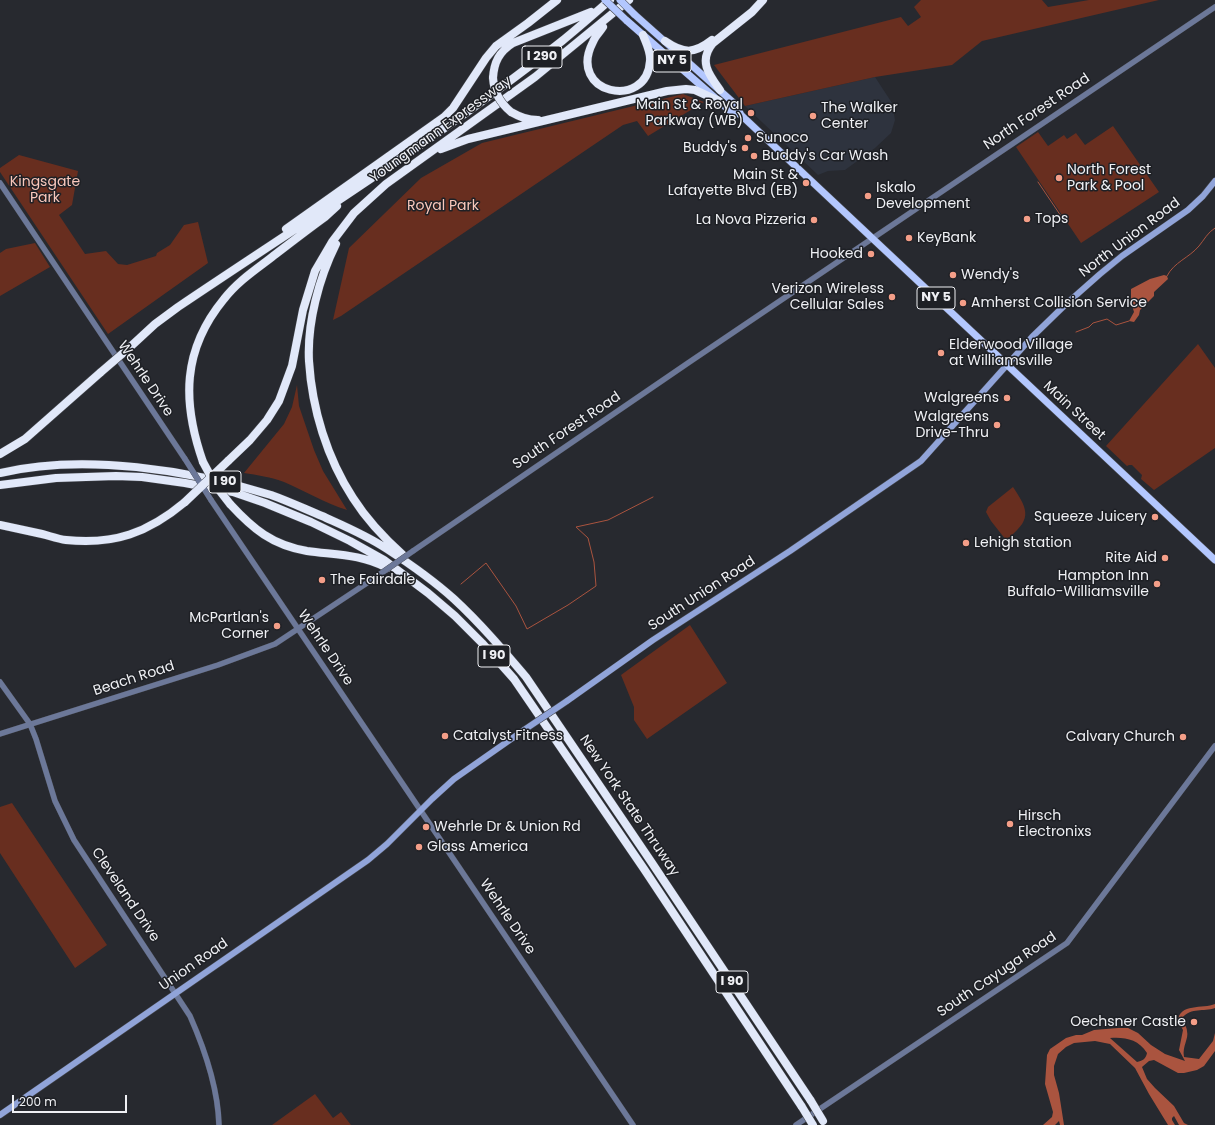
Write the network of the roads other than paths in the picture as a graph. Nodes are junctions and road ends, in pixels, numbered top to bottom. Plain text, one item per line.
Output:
1 (557, 0) edge
2 (608, 0) edge
3 (620, 0) edge
4 (629, 0) edge
5 (760, 0) edge
6 (763, 0) edge
7 (1215, 7) edge
8 (610, 17) junction
9 (642, 35) junction
10 (665, 41) junction
11 (720, 90) junction
12 (719, 101) junction
13 (741, 115) junction
14 (553, 119) junction
15 (427, 155) junction
16 (1215, 181) edge
17 (0, 183) edge
18 (354, 191) junction
19 (346, 224) junction
20 (873, 239) junction
21 (249, 261) junction
22 (1007, 365) junction
23 (0, 454) edge
24 (0, 473) edge
25 (0, 485) edge
26 (0, 525) edge
27 (1215, 560) edge
28 (407, 578) junction
29 (428, 578) junction
30 (298, 629) junction
31 (275, 644) joint
32 (0, 682) edge
33 (30, 724) junction
34 (0, 734) edge
35 (1215, 746) edge
36 (420, 811) junction
37 (399, 832) joint
38 (176, 993) junction
39 (0, 1115) edge
40 (824, 1123) edge
41 (219, 1125) edge
42 (633, 1125) edge
43 (796, 1125) edge
44 (813, 1125) edge

1 - 21 highway
2 - 9 main road, Main Street / NY 5, bridge
2 - 14 highway, bridge
2 - 18 highway, Youngmann Expressway / I 290
3 - 10 main road, Main Street / NY 5, bridge
4 - 8 highway, Youngmann Expressway / I 290
5 - 10 highway
6 - 11 highway
7 - 20 street, North Forest Road
8 - 9 highway
8 - 15 highway, Youngmann Expressway / I 290
9 - 12 main road, Main Street / NY 5
10 - 11 main road, Main Street / NY 5
11 - 13 main road, Main Street / NY 5
12 - 13 main road, Main Street / NY 5
12 - 14 highway
13 - 20 main road, Main Street / NY 5
14 - 15 highway
15 - 19 highway, Youngmann Expressway / I 290
16 - 22 main road, North Union Road
17 - 30 street, Wehrle Drive, bridge
18 - 21 highway
18 - 28 highway, bridge
19 - 26 highway, bridge
19 - 29 highway
20 - 22 main road, Main Street / NY 5
20 - 30 street, South Forest Road, bridge
21 - 23 highway, bridge
22 - 27 main road, Main Street / NY 5
22 - 36 main road, South Union Road, bridge
24 - 29 highway, New York State Thruway / I 90
25 - 28 highway, New York State Thruway / I 90
28 - 44 highway, New York State Thruway / I 90, bridge
29 - 40 highway, New York State Thruway / I 90, bridge
30 - 31 street, South Forest Road
30 - 36 street, Wehrle Drive
31 - 33 street, Beach Road
32 - 33 street, Cleveland Drive
33 - 34 street, Beach Road
33 - 38 street, Cleveland Drive
35 - 43 street, South Cayuga Road
36 - 37 main road, South Union Road
36 - 42 street, Wehrle Drive
37 - 38 main road, Union Road
38 - 39 main road, Union Road
38 - 41 street, Cleveland Drive

